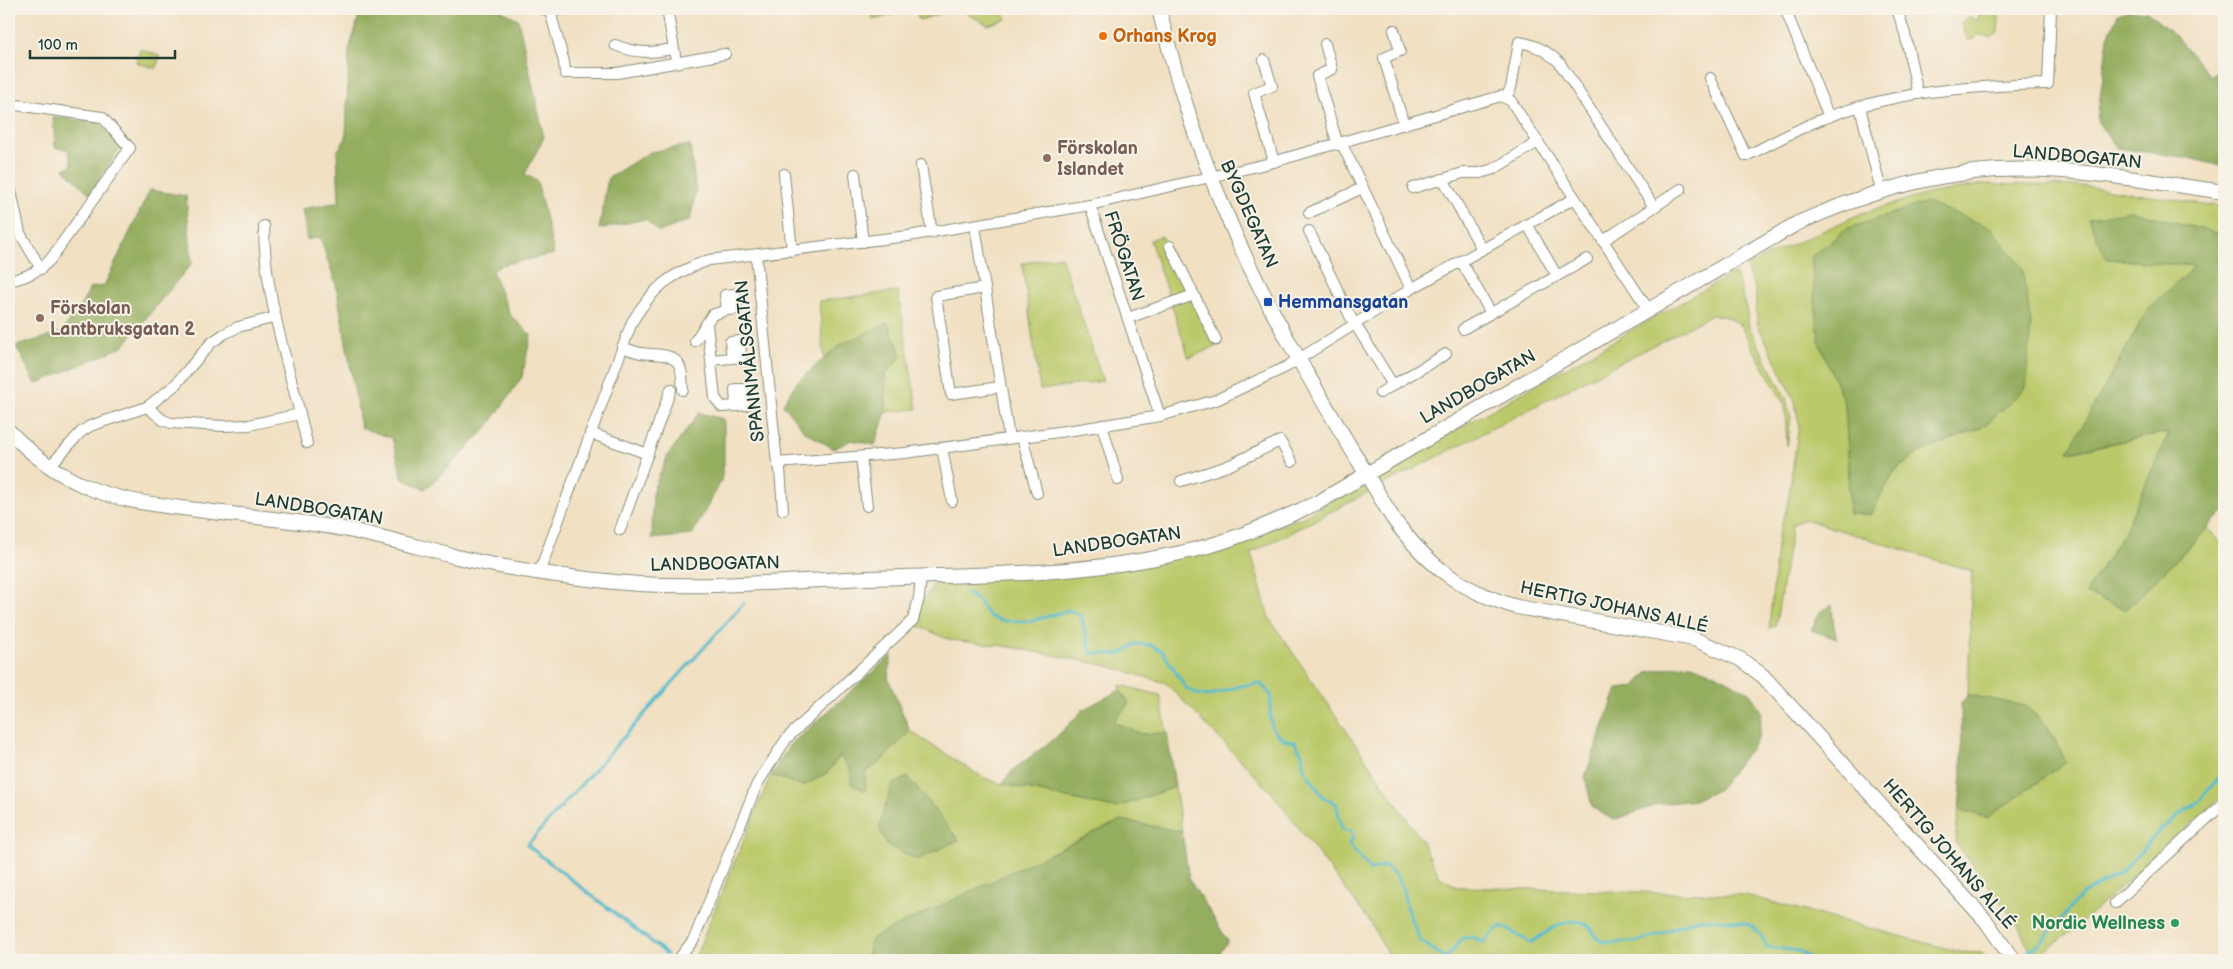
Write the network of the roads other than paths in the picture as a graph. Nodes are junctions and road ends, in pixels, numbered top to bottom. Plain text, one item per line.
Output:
1 (567, 9) edge
2 (667, 9) edge
3 (1159, 9) edge
4 (1785, 9) edge
5 (1897, 9) edge
6 (2051, 9) edge
7 (546, 10) edge
8 (1394, 30) dead end
9 (615, 44) dead end
10 (1325, 44) dead end
11 (674, 49) junction
12 (725, 54) dead end
13 (1264, 60) dead end
14 (676, 63) junction
15 (1710, 78) dead end
16 (1918, 94) junction
17 (1506, 97) junction
18 (9, 104) edge
19 (1860, 107) junction
20 (1829, 117) junction
21 (1404, 125) junction
22 (1538, 142) junction
23 (1340, 144) junction
24 (1274, 162) junction
25 (921, 165) dead end
26 (784, 174) dead end
27 (855, 174) dead end
28 (1211, 178) junction
29 (1443, 179) junction
30 (9, 182) edge
31 (1362, 188) junction
32 (1412, 188) dead end
33 (1681, 189) dead end
34 (1881, 190) junction
35 (2224, 192) edge
36 (1575, 198) junction
37 (1090, 205) junction
38 (1654, 207) junction
39 (1309, 213) dead end
40 (1527, 224) junction
41 (264, 226) dead end
42 (975, 226) junction
43 (1309, 231) dead end
44 (932, 233) junction
45 (1603, 240) junction
46 (863, 242) junction
47 (1170, 246) dead end
48 (1482, 249) junction
49 (792, 251) junction
50 (756, 255) junction
51 (1586, 259) dead end
52 (1461, 261) junction
53 (41, 269) junction
54 (1557, 276) junction
55 (9, 281) edge
56 (985, 288) junction
57 (1411, 289) junction
58 (1194, 296) junction
59 (1648, 309) junction
60 (727, 310) dead end
61 (1491, 313) junction
62 (276, 317) junction
63 (1128, 318) junction
64 (1355, 323) junction
65 (707, 324) junction
66 (1463, 329) dead end
67 (1216, 340) dead end
68 (696, 341) dead end
69 (622, 347) junction
70 (1446, 354) dead end
71 (732, 358) dead end
72 (1300, 359) junction
73 (711, 360) junction
74 (1393, 385) junction
75 (1000, 387) junction
76 (671, 389) dead end
77 (683, 390) dead end
78 (1380, 393) dead end
79 (736, 406) dead end
80 (147, 407) junction
81 (300, 414) junction
82 (1160, 416) junction
83 (1102, 425) junction
84 (9, 431) edge
85 (590, 433) junction
86 (1022, 437) junction
87 (1009, 438) junction
88 (307, 443) dead end
89 (942, 448) junction
90 (648, 454) junction
91 (861, 457) junction
92 (1292, 462) dead end
93 (777, 463) junction
94 (50, 466) junction
95 (1367, 474) junction
96 (1118, 480) dead end
97 (1181, 481) dead end
98 (1037, 493) dead end
99 (952, 501) dead end
100 (867, 506) dead end
101 (783, 510) dead end
102 (620, 530) dead end
103 (540, 573) junction
104 (920, 576) junction
105 (2224, 803) edge
106 (2116, 903) dead end
107 (2010, 955) edge
108 (678, 960) edge

1 - 7 street
2 - 11 street
3 - 28 street, BYGDEGATAN
4 - 20 street
5 - 16 street
6 - 16 street
7 - 14 street
8 - 21 street
9 - 11 street
10 - 23 street
11 - 14 street
12 - 14 street
13 - 24 street
15 - 20 street
16 - 19 street
17 - 21 street
17 - 22 street
17 - 38 street
18 - 53 street
19 - 20 street
19 - 34 street
21 - 23 street
22 - 29 street
22 - 36 street
23 - 24 street
23 - 31 street
24 - 28 street
25 - 44 street
26 - 49 street
27 - 46 street
28 - 37 street
28 - 72 street, BYGDEGATAN
29 - 32 street
29 - 48 street
30 - 53 street
31 - 39 street
31 - 57 street
33 - 38 street
34 - 35 street, LANDBOGATAN
34 - 59 street, LANDBOGATAN
36 - 40 street, SPANNMÅLSGATAN
36 - 45 street
37 - 42 street
37 - 63 street, FRÖGATAN
38 - 45 street
40 - 48 street, SPANNMÅLSGATAN
40 - 54 street
41 - 62 street
42 - 44 street
42 - 56 street
43 - 64 street
44 - 46 street
45 - 59 street
46 - 49 street
47 - 58 street
48 - 52 street, SPANNMÅLSGATAN
49 - 50 street
50 - 69 street
50 - 93 street, SPANNMÅLSGATAN
51 - 54 street
52 - 57 street, SPANNMÅLSGATAN
52 - 61 street
53 - 55 street
54 - 61 street
56 - 75 street
56 - 75 street
57 - 64 street, SPANNMÅLSGATAN
58 - 63 street, FRÖGATAN
58 - 67 street
59 - 95 street, LANDBOGATAN
60 - 65 street
61 - 66 street
62 - 80 street
62 - 81 street
63 - 82 street, FRÖGATAN
64 - 72 street, SPANNMÅLSGATAN
64 - 74 street
65 - 68 street
65 - 73 street
69 - 77 street
69 - 85 street
70 - 74 street
71 - 73 street
72 - 82 street, SPANNMÅLSGATAN
72 - 95 street, BYGDEGATAN
73 - 79 street
74 - 78 street
75 - 87 street
76 - 90 street
80 - 81 street
80 - 94 street
81 - 88 street
82 - 83 street, SPANNMÅLSGATAN
83 - 86 street, SPANNMÅLSGATAN
83 - 96 street
84 - 94 street, LANDBOGATAN
85 - 90 street
85 - 103 street
86 - 87 street, SPANNMÅLSGATAN
86 - 98 street
87 - 89 street, SPANNMÅLSGATAN
89 - 91 street, SPANNMÅLSGATAN
89 - 99 street
90 - 102 street
91 - 93 street, SPANNMÅLSGATAN
91 - 100 street
92 - 97 street
93 - 101 street, SPANNMÅLSGATAN
94 - 103 street, LANDBOGATAN
95 - 104 street, LANDBOGATAN
95 - 107 street, HERTIG JOHANS ALLÉ
103 - 104 street, LANDBOGATAN
104 - 108 street
105 - 106 street

